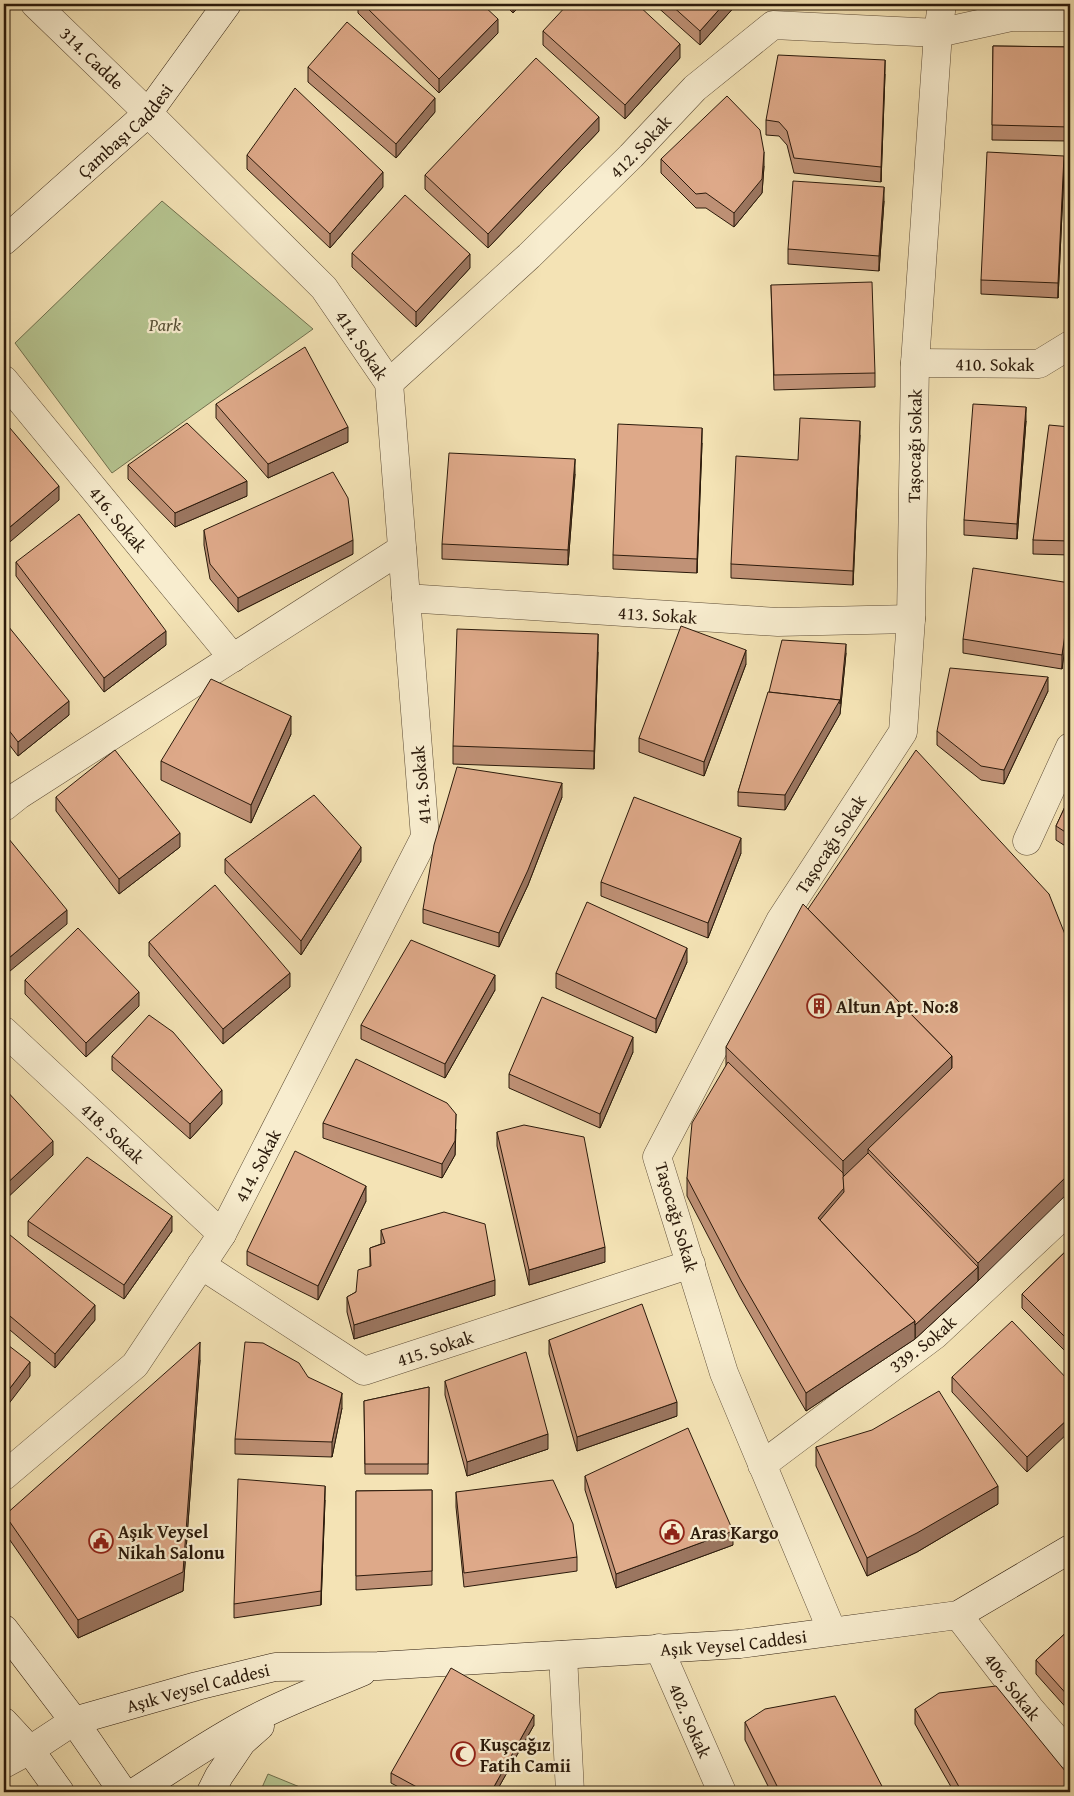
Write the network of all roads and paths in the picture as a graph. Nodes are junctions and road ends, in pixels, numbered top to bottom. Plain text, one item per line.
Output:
1 (36, 4) edge
2 (227, 4) edge
3 (942, 4) edge
4 (1070, 17) edge
5 (938, 34) junction
6 (148, 113) junction
7 (4, 241) edge
8 (1070, 345) edge
9 (915, 363) junction
10 (4, 380) edge
11 (388, 383) junction
12 (402, 549) junction
13 (406, 598) junction
14 (911, 619) junction
15 (232, 658) junction
16 (1070, 746) edge
17 (4, 807) edge
18 (1027, 841) dead end
19 (4, 1031) edge
20 (1070, 1209) edge
21 (222, 1234) junction
22 (691, 1264) junction
23 (201, 1265) junction
24 (762, 1465) junction
25 (4, 1476) edge
26 (1070, 1549) edge
27 (958, 1615) junction
28 (4, 1629) edge
29 (832, 1631) junction
30 (659, 1648) junction
31 (563, 1655) junction
32 (378, 1666) junction
33 (286, 1703) junction
34 (4, 1722) edge
35 (74, 1722) junction
36 (30, 1750) junction
37 (1070, 1755) edge
38 (4, 1764) edge
39 (60, 1792) edge
40 (123, 1792) edge
41 (135, 1792) edge
42 (211, 1792) edge
43 (570, 1792) edge
44 (722, 1792) edge

1 - 6 street, 314. Cadde
2 - 6 street, Çambaşı Caddesi
3 - 5 street, Taşocağı Sokak
4 - 5 street, 412. Sokak
5 - 9 street, Taşocağı Sokak
5 - 11 street, 412. Sokak
6 - 7 street, Çambaşı Caddesi
6 - 11 street, 414. Sokak
8 - 9 street, 410. Sokak
9 - 14 street, Taşocağı Sokak
10 - 15 street, 416. Sokak
11 - 12 street, 414. Sokak
12 - 13 street, 414. Sokak
12 - 15 street
13 - 14 street, 413. Sokak
13 - 21 street, 414. Sokak
14 - 22 street, Taşocağı Sokak
15 - 17 street
16 - 18 street
19 - 21 street, 418. Sokak
20 - 24 street, 339. Sokak
21 - 23 street, 414. Sokak
22 - 23 street, 415. Sokak
22 - 24 street, Taşocağı Sokak
23 - 25 street, 414. Sokak
24 - 29 street, Taşocağı Sokak
26 - 27 street, Aşık Veysel Caddesi
27 - 29 street, Aşık Veysel Caddesi
27 - 37 street, 406. Sokak
28 - 35 street
29 - 30 street, Aşık Veysel Caddesi
30 - 31 street, Aşık Veysel Caddesi
30 - 44 street, 402. Sokak
31 - 32 street, Aşık Veysel Caddesi
31 - 43 street
32 - 33 street, Aşık Veysel Caddesi
32 - 35 street, Aşık Veysel Caddesi
33 - 41 street, Aşık Veysel Caddesi
33 - 42 street
34 - 36 street
35 - 36 street, Aşık Veysel Caddesi
35 - 40 street
36 - 38 street, Aşık Veysel Caddesi
36 - 39 street

